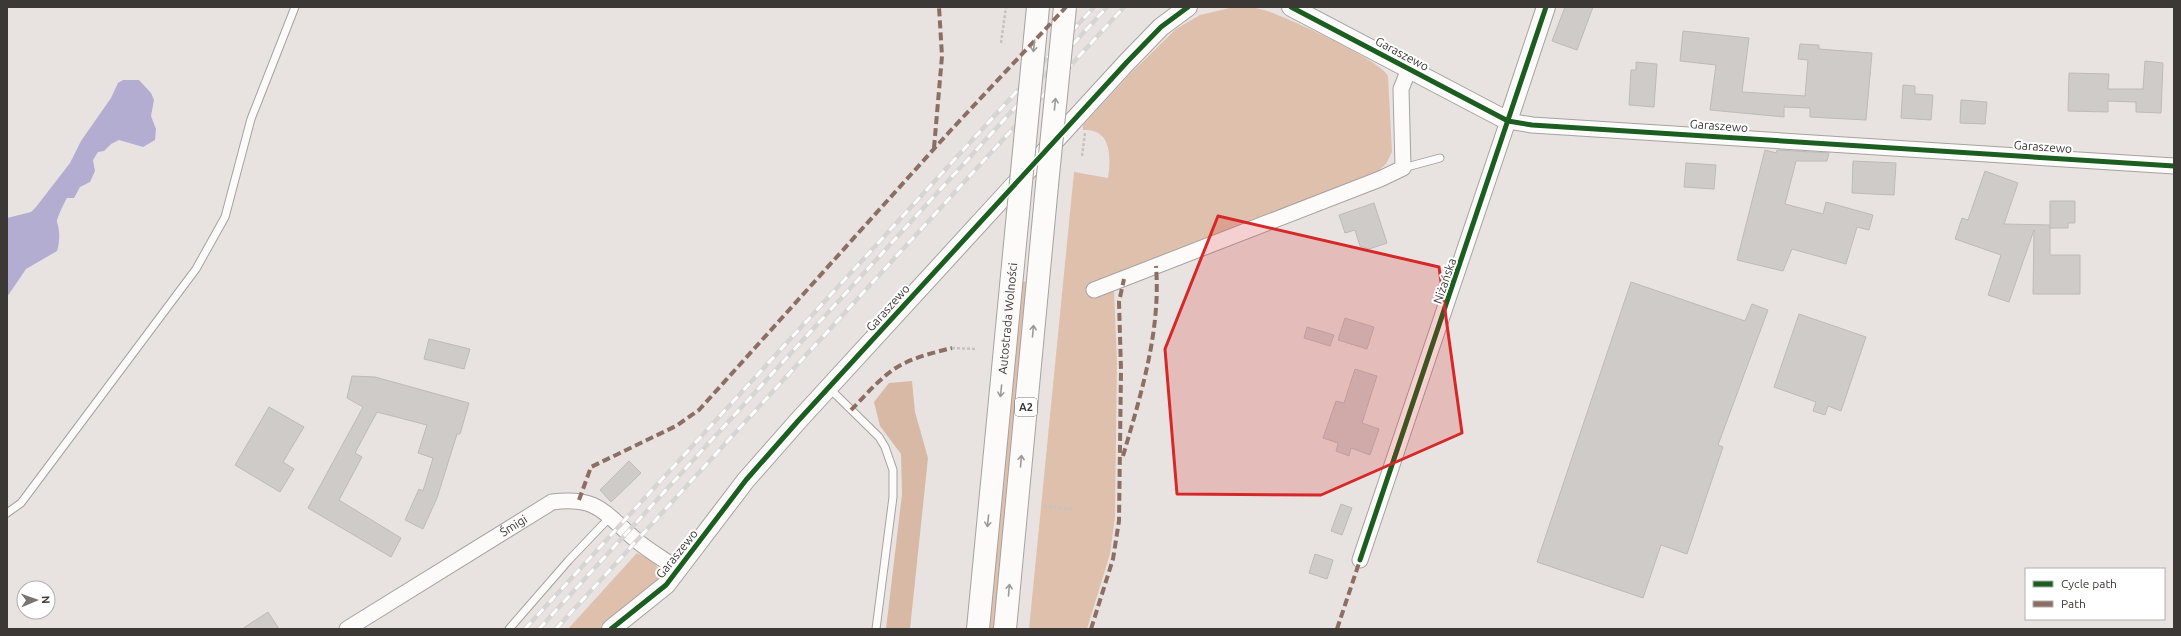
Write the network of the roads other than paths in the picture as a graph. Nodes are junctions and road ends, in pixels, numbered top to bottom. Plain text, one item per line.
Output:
1 (295, 7) edge
2 (1038, 7) edge
3 (1065, 7) edge
4 (1188, 7) edge
5 (1291, 7) edge
6 (1546, 7) edge
7 (1409, 69) junction
8 (1508, 121) junction
9 (1440, 158) dead end
10 (2174, 166) edge
11 (1403, 168) junction
12 (1094, 290) dead end
13 (828, 388) junction
14 (7, 513) edge
15 (611, 516) junction
16 (1360, 560) dead end
17 (679, 570) junction
18 (347, 629) edge
19 (509, 629) edge
20 (611, 629) edge
21 (876, 629) edge
22 (978, 629) edge
23 (1005, 629) edge

1 - 14 lane
2 -> 22 highway, Autostrada Wolności / A2, bridge
23 -> 3 highway, A2, bridge
4 - 13 street, Garaszewo
5 - 7 street, Garaszewo
6 - 8 street, Niżańska
7 - 8 street, Garaszewo
7 - 11 street, Garaszewo
8 - 10 street, Garaszewo
8 - 16 street, Niżańska
9 - 11 lane
11 - 12 street
13 - 17 street, Garaszewo
13 - 21 lane
15 - 17 street, Śmigi
15 - 18 street, Śmigi
15 - 19 lane
17 - 20 street, Garaszewo

